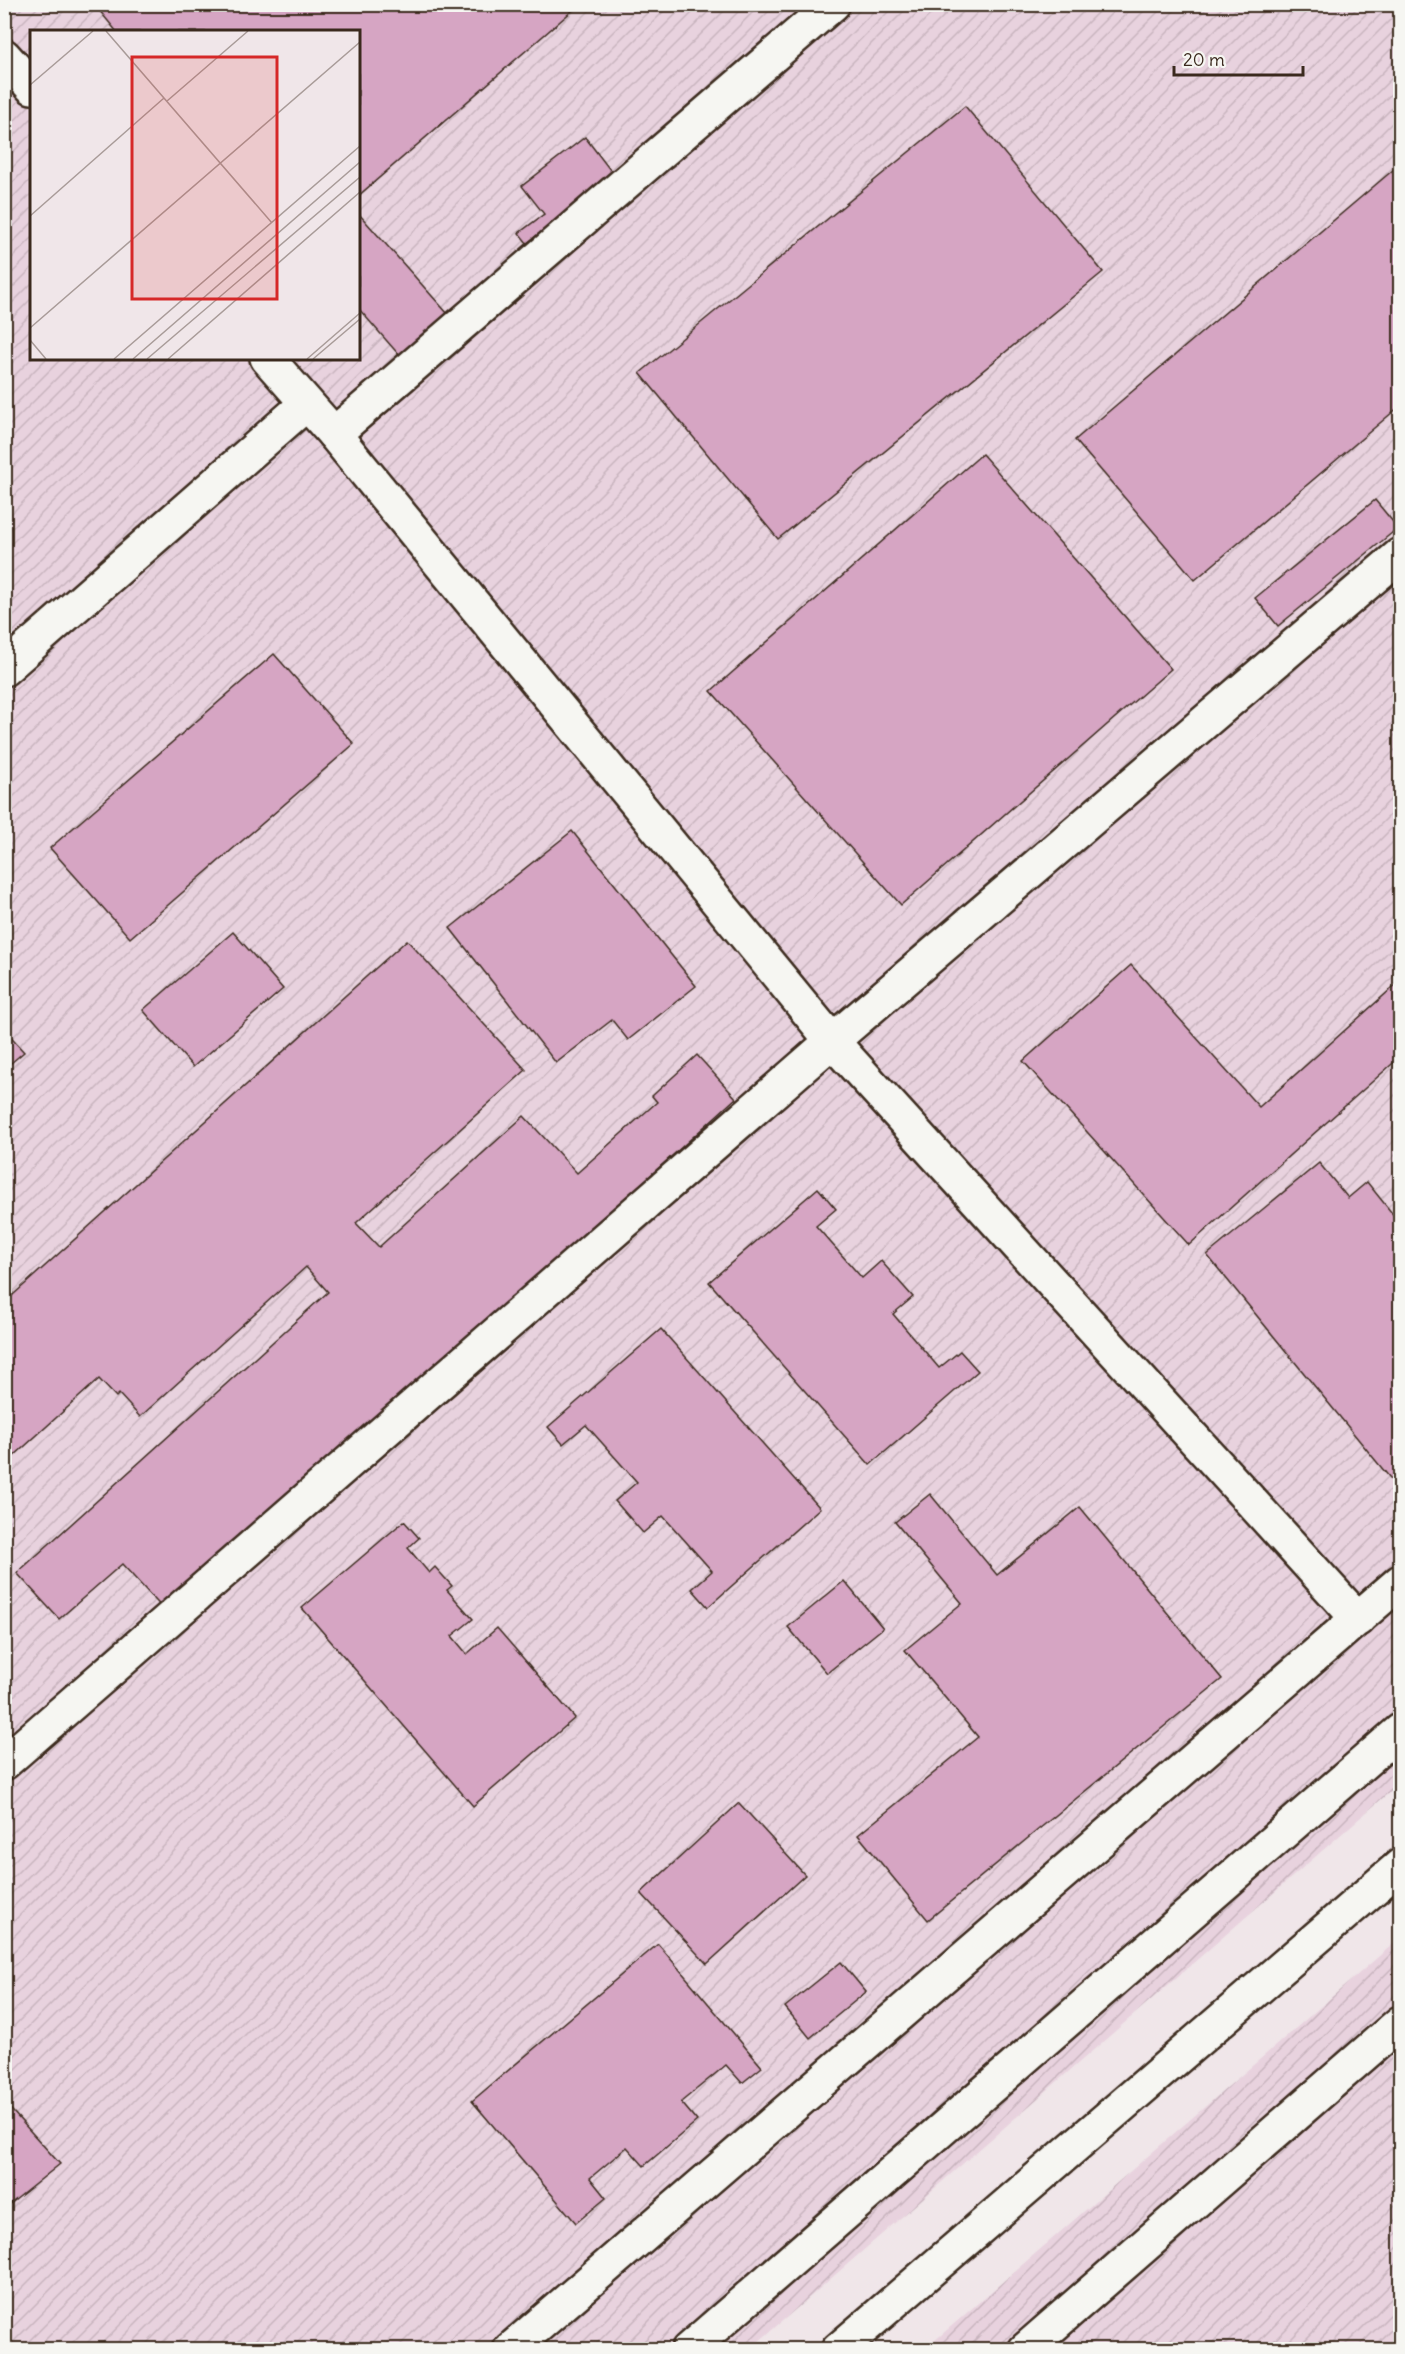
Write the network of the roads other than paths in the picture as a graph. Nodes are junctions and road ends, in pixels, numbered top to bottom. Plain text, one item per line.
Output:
1 (833, 4) edge
2 (4, 56) edge
3 (30, 85) edge
4 (269, 360) edge
5 (306, 404) junction
6 (334, 434) junction
7 (1401, 555) edge
8 (4, 669) edge
9 (832, 1041) junction
10 (1401, 1582) edge
11 (1358, 1619) junction
12 (1401, 1731) edge
13 (4, 1763) edge
14 (1401, 1866) edge
15 (1401, 2023) edge
16 (510, 2349) edge
17 (688, 2349) edge
18 (838, 2349) edge
19 (1025, 2349) edge

1 - 6 street
2 - 3 street
4 - 5 street
5 - 6 street
5 - 8 street
6 - 9 street
7 - 9 street
9 - 11 street
9 - 13 street
10 - 11 street
11 - 16 street
12 - 17 street
14 - 18 street
15 - 19 street

